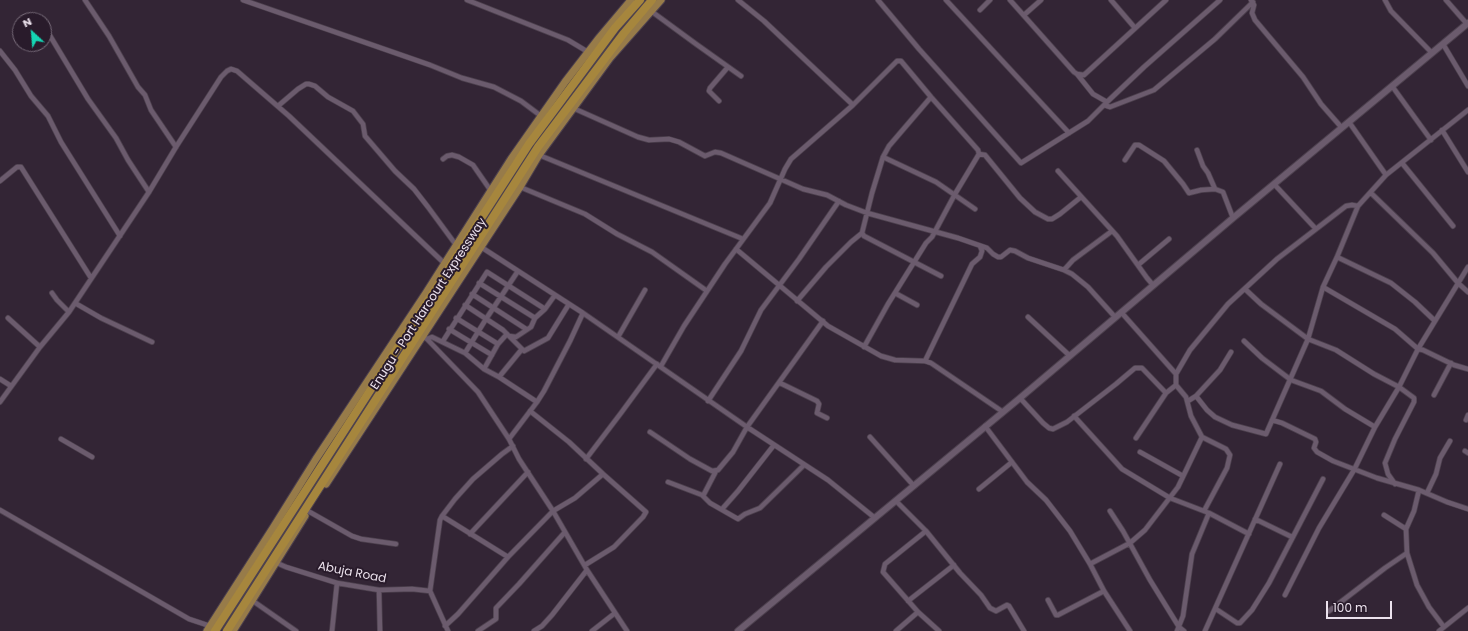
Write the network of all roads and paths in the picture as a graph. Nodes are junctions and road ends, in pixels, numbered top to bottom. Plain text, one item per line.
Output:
1 (85, 0) edge
2 (243, 0) edge
3 (467, 0) edge
4 (631, 0) edge
5 (640, 0) edge
6 (652, 0) edge
7 (660, 0) edge
8 (738, 0) edge
9 (878, 0) edge
10 (946, 0) edge
11 (990, 0) edge
12 (1010, 0) edge
13 (1041, 0) edge
14 (1111, 0) edge
15 (1166, 0) edge
16 (1220, 0) edge
17 (1385, 0) edge
18 (1446, 0) edge
19 (1252, 1) edge
20 (259, 2) edge
21 (980, 10) dead end
22 (651, 11) junction
23 (1024, 15) junction
24 (1467, 24) edge
25 (1135, 28) junction
26 (52, 39) edge
27 (1443, 44) junction
28 (0, 51) edge
29 (588, 52) junction
30 (1432, 53) junction
31 (728, 67) junction
32 (1077, 74) junction
33 (741, 76) dead end
34 (1392, 86) junction
35 (1468, 86) edge
36 (930, 97) junction
37 (718, 101) dead end
38 (1105, 103) junction
39 (853, 105) junction
40 (278, 106) junction
41 (573, 108) junction
42 (1468, 110) edge
43 (541, 116) junction
44 (1349, 122) junction
45 (1342, 128) junction
46 (1442, 130) junction
47 (1069, 133) junction
48 (1431, 140) junction
49 (176, 147) junction
50 (1197, 150) dead end
51 (979, 154) junction
52 (539, 155) junction
53 (883, 157) junction
54 (443, 159) dead end
55 (1125, 160) dead end
56 (1402, 163) junction
57 (1058, 171) dead end
58 (1468, 172) edge
59 (1386, 175) junction
60 (781, 179) junction
61 (0, 181) edge
62 (1274, 184) junction
63 (520, 187) junction
64 (1215, 189) junction
65 (491, 191) junction
66 (149, 192) junction
67 (1371, 193) junction
68 (954, 194) junction
69 (1081, 197) junction
70 (839, 201) junction
71 (1358, 206) junction
72 (975, 209) dead end
73 (867, 213) junction
74 (1233, 218) junction
75 (1453, 226) dead end
76 (1315, 228) junction
77 (934, 230) junction
78 (1112, 231) junction
79 (862, 233) junction
80 (120, 236) junction
81 (743, 239) junction
82 (1169, 239) dead end
83 (456, 245) junction
84 (481, 246) junction
85 (980, 246) junction
86 (736, 250) junction
87 (1337, 257) junction
88 (914, 262) junction
89 (444, 263) junction
90 (1138, 265) junction
91 (1468, 267) edge
92 (1064, 270) junction
93 (518, 271) junction
94 (942, 276) dead end
95 (91, 278) junction
96 (479, 283) junction
97 (1458, 283) junction
98 (1153, 285) junction
99 (508, 286) junction
100 (779, 286) junction
101 (1323, 287) junction
102 (1245, 289) junction
103 (645, 290) dead end
104 (707, 291) junction
105 (895, 292) junction
106 (1468, 292) edge
107 (52, 293) dead end
108 (472, 294) junction
109 (501, 296) junction
110 (555, 296) junction
111 (797, 301) junction
112 (75, 303) junction
113 (569, 304) junction
114 (465, 305) junction
115 (917, 305) dead end
116 (493, 307) junction
117 (545, 309) junction
118 (69, 312) junction
119 (1121, 312) junction
120 (583, 313) junction
121 (1028, 317) dead end
122 (1115, 317) junction
123 (8, 318) dead end
124 (456, 318) junction
125 (535, 318) junction
126 (486, 319) junction
127 (823, 321) junction
128 (1435, 321) junction
129 (449, 329) junction
130 (526, 329) junction
131 (478, 331) junction
132 (508, 335) junction
133 (618, 337) junction
134 (424, 338) junction
135 (1308, 339) junction
136 (442, 341) junction
137 (1244, 341) dead end
138 (152, 342) dead end
139 (471, 343) junction
140 (498, 344) junction
141 (40, 347) junction
142 (864, 347) junction
143 (522, 349) junction
144 (1418, 349) junction
145 (1231, 352) dead end
146 (464, 353) junction
147 (492, 355) junction
148 (1070, 356) junction
149 (925, 361) junction
150 (1451, 363) junction
151 (659, 365) junction
152 (484, 369) junction
153 (1468, 369) edge
154 (1176, 374) junction
155 (499, 377) junction
156 (0, 379) edge
157 (1290, 380) junction
158 (780, 383) junction
159 (1176, 385) junction
160 (11, 386) junction
161 (1399, 387) junction
162 (1166, 393) junction
163 (1434, 395) dead end
164 (1196, 396) junction
165 (1020, 398) junction
166 (708, 400) junction
167 (1188, 401) junction
168 (0, 402) edge
169 (537, 402) junction
170 (530, 411) junction
171 (1003, 412) junction
172 (1074, 416) junction
173 (827, 418) dead end
174 (1272, 420) junction
175 (985, 426) junction
176 (747, 427) junction
177 (1374, 427) junction
178 (650, 432) dead end
179 (870, 437) dead end
180 (1202, 437) junction
181 (1136, 438) dead end
182 (61, 439) dead end
183 (509, 440) junction
184 (1450, 441) dead end
185 (774, 445) junction
186 (513, 446) junction
187 (1140, 452) dead end
188 (92, 458) dead end
189 (586, 458) junction
190 (1012, 462) junction
191 (1280, 464) dead end
192 (804, 465) junction
193 (1354, 470) junction
194 (716, 471) junction
195 (528, 472) junction
196 (603, 474) junction
197 (1184, 476) junction
198 (1323, 479) dead end
199 (668, 482) dead end
200 (1395, 484) junction
201 (914, 486) junction
202 (979, 489) dead end
203 (1419, 490) junction
204 (1427, 493) junction
205 (703, 496) junction
206 (1170, 498) junction
207 (896, 501) junction
208 (723, 508) dead end
209 (1468, 509) edge
210 (0, 510) edge
211 (308, 511) junction
212 (552, 511) junction
213 (1110, 511) dead end
214 (1207, 512) junction
215 (442, 516) junction
216 (1384, 516) dead end
217 (875, 518) junction
218 (1255, 520) junction
219 (1406, 529) junction
220 (926, 531) junction
221 (565, 532) junction
222 (470, 534) junction
223 (1249, 534) junction
224 (1292, 536) junction
225 (1130, 543) junction
226 (396, 544) dead end
227 (1407, 553) junction
228 (508, 557) junction
229 (277, 563) junction
230 (1090, 564) junction
231 (954, 565) junction
232 (586, 568) junction
233 (337, 582) junction
234 (379, 590) junction
235 (430, 591) junction
236 (1104, 591) junction
237 (1285, 595) dead end
238 (1048, 600) dead end
239 (253, 601) junction
240 (908, 601) junction
241 (1468, 608) edge
242 (1216, 609) junction
243 (1329, 611) dead end
244 (918, 612) junction
245 (615, 613) junction
246 (445, 626) junction
247 (1444, 627) junction
248 (211, 629) edge
249 (1178, 629) edge
250 (226, 631) edge
251 (233, 631) edge
252 (296, 631) edge
253 (332, 631) edge
254 (380, 631) edge
255 (448, 631) edge
256 (478, 631) edge
257 (534, 631) edge
258 (592, 631) edge
259 (627, 631) edge
260 (738, 631) edge
261 (896, 631) edge
262 (939, 631) edge
263 (1024, 631) edge
264 (1130, 631) edge
265 (1184, 631) edge
266 (1205, 631) edge
267 (1439, 631) edge

1 - 49 street
2 - 20 street
3 - 29 street
4 - 29 main road, Enugu - Port Harcourt Expressway
5 - 248 highway, Enugu - Port Harcourt Expressway
6 - 250 highway, Enugu - Port Harcourt Expressway
7 - 22 main road, Enugu - Port Harcourt Expressway
8 - 39 street
9 - 47 street
10 - 47 street
11 - 21 street
12 - 23 street
13 - 23 street
14 - 25 street
15 - 25 street
16 - 38 street
17 - 30 street
18 - 24 street
19 - 38 street
19 - 45 street
20 - 43 street
22 - 31 street
22 - 41 main road, Enugu - Port Harcourt Expressway
23 - 32 street
24 - 27 street
25 - 32 street
26 - 66 street
27 - 30 street
27 - 35 street
28 - 80 street
29 - 43 main road, Enugu - Port Harcourt Expressway
30 - 34 street
31 - 33 street
31 - 37 street
32 - 38 street
34 - 44 street
34 - 48 street
36 - 39 street
36 - 51 street
36 - 53 street
38 - 47 street
39 - 60 street
40 - 49 street
40 - 83 street
40 - 89 street
41 - 52 main road, Enugu - Port Harcourt Expressway
41 - 60 street
42 - 46 street
43 - 65 main road, Enugu - Port Harcourt Expressway
44 - 45 street
44 - 59 street
45 - 62 street
46 - 48 street
46 - 58 street
48 - 56 street
49 - 66 street
50 - 64 street
51 - 68 street
51 - 69 street
52 - 63 main road, Enugu - Port Harcourt Expressway
52 - 81 street
53 - 68 street
53 - 73 street
54 - 65 street
55 - 64 street
56 - 59 street
56 - 75 street
57 - 69 street
59 - 67 street
60 - 70 street
60 - 81 street
61 - 95 street
62 - 74 street
62 - 76 street
63 - 84 main road, Enugu - Port Harcourt Expressway
63 - 104 street
64 - 74 street
65 - 83 main road, Enugu - Port Harcourt Expressway
66 - 80 street
67 - 71 street
67 - 97 street
68 - 72 street
68 - 77 street
69 - 78 street
70 - 73 street
70 - 100 street
71 - 76 street
71 - 87 street
73 - 77 street
73 - 79 street
74 - 98 street
76 - 102 street
77 - 85 street
77 - 88 street
78 - 90 street
78 - 92 street
79 - 88 street
79 - 111 street
80 - 95 street
81 - 86 street
82 - 90 street
83 - 89 main road, Enugu - Port Harcourt Expressway
84 - 93 street
84 - 134 main road, Enugu - Port Harcourt Expressway
85 - 92 street
85 - 149 street
86 - 100 street
86 - 104 street
87 - 101 street
87 - 128 street
88 - 94 street
88 - 105 street
89 - 248 main road, Enugu - Port Harcourt Expressway
90 - 98 street
91 - 97 street
92 - 122 street
93 - 99 street
93 - 110 street
95 - 112 street
96 - 99 street
96 - 108 street
96 - 109 street
97 - 106 street
97 - 128 street
98 - 119 street
99 - 109 street
99 - 117 street
100 - 111 street
100 - 166 street
101 - 135 street
101 - 144 street
102 - 135 street
102 - 154 street
103 - 133 street
104 - 151 street
105 - 115 street
105 - 142 street
107 - 118 street
108 - 114 street
108 - 116 street
109 - 116 street
109 - 125 street
110 - 113 street
110 - 117 street
111 - 127 street
112 - 118 street
112 - 138 street
113 - 120 street
113 - 143 street
114 - 124 street
114 - 126 street
116 - 126 street
116 - 130 street
117 - 125 street
118 - 141 street
119 - 122 street
119 - 154 street
120 - 133 street
120 - 169 street
121 - 148 street
122 - 148 street
123 - 141 street
124 - 129 street
124 - 131 street
125 - 130 street
126 - 131 street
126 - 132 street
127 - 142 street
127 - 158 street
128 - 144 street
129 - 136 street
129 - 139 street
130 - 132 street
131 - 139 street
131 - 140 street
132 - 140 street
132 - 143 street
133 - 151 street
134 - 136 street
134 - 183 street
134 - 211 main road, Enugu - Port Harcourt Expressway
135 - 157 street
135 - 161 street
136 - 146 street
137 - 157 street
139 - 146 street
139 - 147 street
140 - 147 street
141 - 160 street
142 - 149 street
143 - 155 street
144 - 150 street
144 - 161 street
145 - 164 street
146 - 152 street
147 - 152 street
148 - 165 street
149 - 171 street
150 - 153 street
150 - 163 street
151 - 166 street
151 - 189 street
152 - 155 street
154 - 159 street
155 - 169 street
156 - 160 street
157 - 174 street
157 - 177 street
158 - 173 street
158 - 176 street
159 - 162 street
159 - 167 street
160 - 168 street
161 - 177 street
161 - 200 street
162 - 172 street
162 - 181 street
164 - 167 street
164 - 174 street
165 - 171 street
165 - 172 street
166 - 176 street
167 - 180 street
169 - 170 street
170 - 183 street
170 - 189 street
171 - 175 street
172 - 206 street
174 - 193 street
175 - 190 street
175 - 201 street
176 - 185 street
176 - 194 street
177 - 193 street
178 - 194 street
179 - 201 street
180 - 197 street
180 - 214 street
182 - 188 street
183 - 186 street
184 - 204 street
185 - 192 street
185 - 208 street
186 - 195 street
186 - 215 street
187 - 197 street
189 - 196 street
190 - 202 street
190 - 230 street
191 - 218 street
192 - 205 street
192 - 217 street
193 - 200 street
193 - 237 street
194 - 205 street
195 - 212 street
195 - 222 street
196 - 212 street
196 - 232 street
197 - 206 street
198 - 224 street
199 - 205 street
200 - 203 street
201 - 207 street
203 - 204 street
203 - 219 street
204 - 209 street
206 - 214 street
206 - 225 street
207 - 217 street
207 - 220 street
210 - 248 street
211 - 226 street
211 - 229 main road, Enugu - Port Harcourt Expressway
212 - 221 street
212 - 228 street
213 - 225 street
214 - 223 street
214 - 249 street
215 - 222 street
215 - 235 street
216 - 219 street
217 - 260 street
218 - 223 street
218 - 224 street
219 - 227 street
220 - 231 street
220 - 240 street
221 - 232 street
221 - 256 street
222 - 228 street
223 - 242 street
224 - 242 street
225 - 230 street
225 - 249 street
227 - 243 street
227 - 247 street
228 - 246 street
229 - 233 street, Abuja Road
229 - 239 main road, Enugu - Port Harcourt Expressway
230 - 236 street
231 - 240 street
231 - 263 street
232 - 245 street
232 - 257 street
233 - 234 street, Abuja Road
233 - 253 street
234 - 235 street, Abuja Road
234 - 254 street
235 - 246 street
236 - 238 street
236 - 264 street
239 - 251 main road, Enugu - Port Harcourt Expressway
239 - 252 street
240 - 244 street
241 - 247 street
242 - 266 street
244 - 261 street
244 - 262 street
245 - 258 street
245 - 259 street
246 - 255 street
247 - 267 street
249 - 265 street

